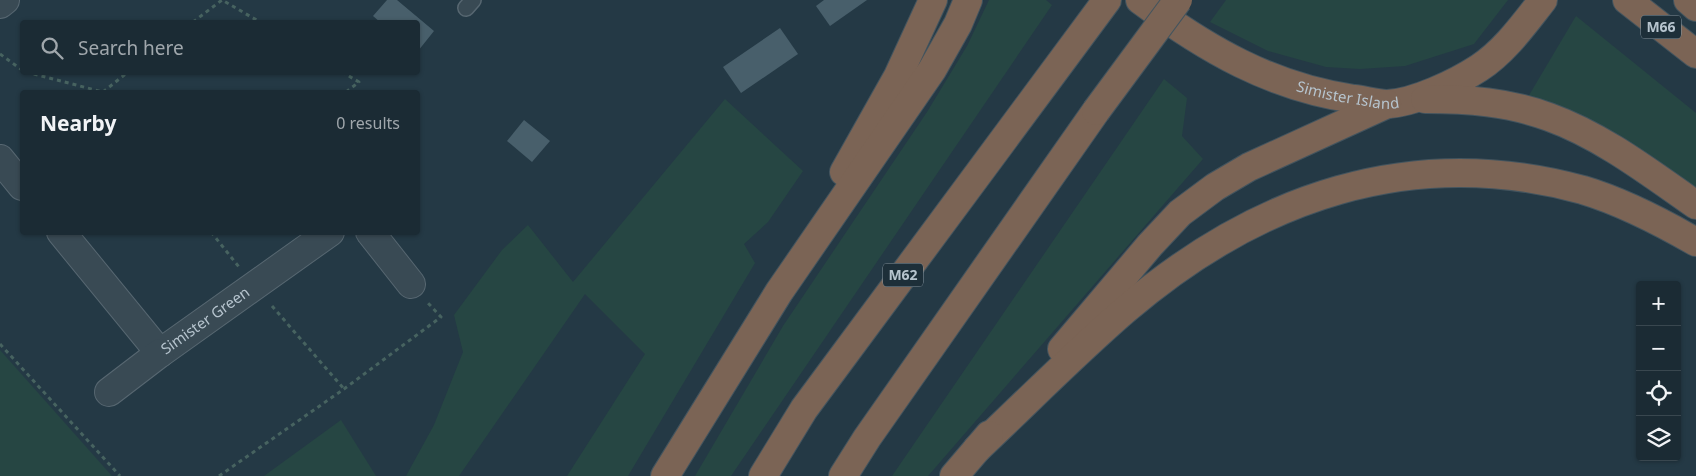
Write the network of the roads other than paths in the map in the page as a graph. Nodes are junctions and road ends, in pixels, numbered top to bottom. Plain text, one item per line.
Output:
1 (6, 0) edge
2 (933, 0) edge
3 (968, 0) edge
4 (1106, 0) edge
5 (1140, 0) edge
6 (1178, 0) edge
7 (1543, 0) edge
8 (1627, 0) edge
9 (1688, 0) edge
10 (0, 4) edge
11 (1696, 7) edge
12 (1696, 54) edge
13 (1399, 101) junction
14 (0, 159) edge
15 (20, 184) edge
16 (1696, 206) edge
17 (63, 235) edge
18 (326, 235) edge
19 (372, 235) edge
20 (1696, 242) edge
21 (411, 284) road end
22 (779, 292) junction
23 (160, 353) junction
24 (108, 392) dead end
25 (977, 449) junction
26 (665, 476) edge
27 (763, 476) edge
28 (844, 476) edge
29 (954, 476) edge

1 - 10 street
2 - 22 highway
3 - 22 highway
4 - 27 highway, M62
5 - 13 highway, Simister Island
6 - 28 highway, bridge
7 - 13 highway, Simister Island
8 - 12 highway, M66
9 - 11 highway, M66
13 - 16 highway
13 - 25 highway
14 - 15 street
17 - 23 street, Simister Green
18 - 23 street, Simister Green
19 - 21 street
20 - 25 highway
22 - 26 highway
23 - 24 street
25 - 29 highway

